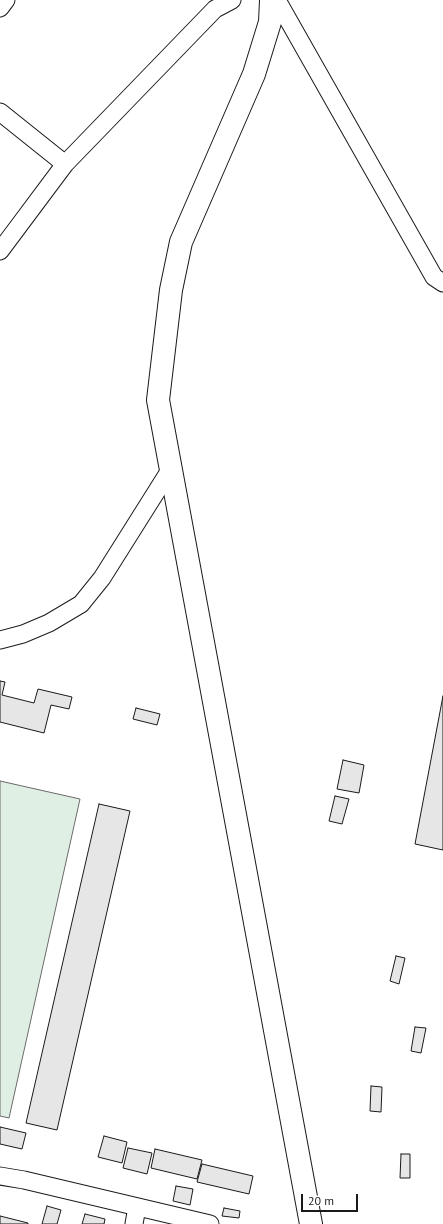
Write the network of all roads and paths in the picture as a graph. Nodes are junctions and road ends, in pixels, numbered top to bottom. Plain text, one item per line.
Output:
1 (6, 0) edge
2 (232, 0) edge
3 (271, 0) edge
4 (277, 0) edge
5 (0, 8) edge
6 (0, 112) edge
7 (65, 164) junction
8 (0, 251) edge
9 (443, 283) edge
10 (170, 470) junction
11 (0, 640) edge
12 (0, 1176) edge
13 (137, 1207) junction
14 (134, 1224) edge
15 (210, 1224) edge
16 (311, 1224) edge

1 - 5 street
2 - 7 street
3 - 10 street
4 - 9 street
6 - 7 street
7 - 8 street
10 - 11 street
10 - 16 street
12 - 13 street
13 - 14 street
13 - 15 street

